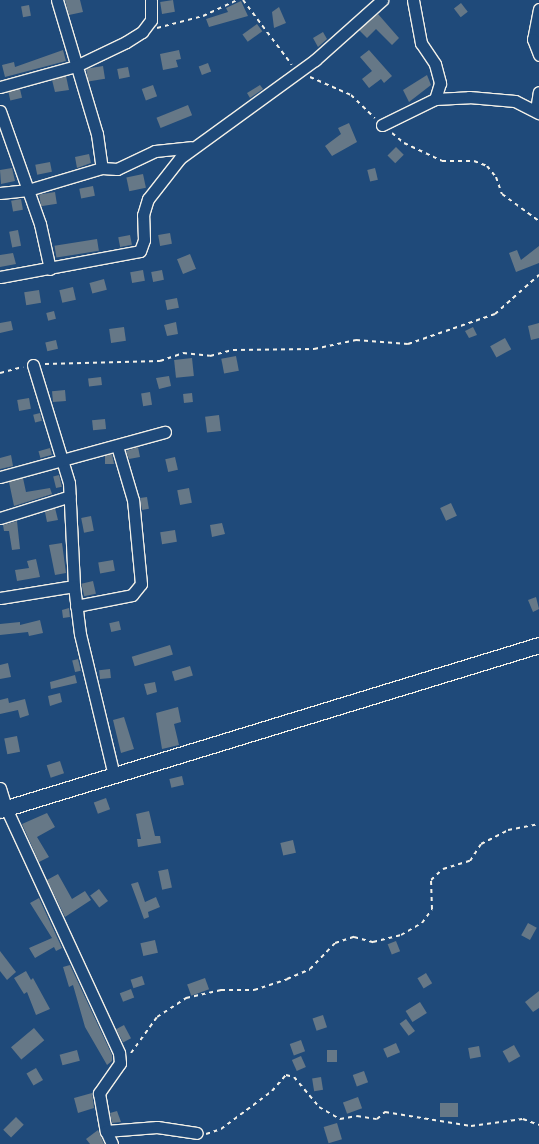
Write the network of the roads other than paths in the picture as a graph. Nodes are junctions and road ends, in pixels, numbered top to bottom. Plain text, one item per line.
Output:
1 (57, 0) edge
2 (151, 0) edge
3 (382, 0) edge
4 (414, 0) edge
5 (539, 9) edge
6 (539, 54) edge
7 (76, 66) junction
8 (0, 87) edge
9 (539, 92) edge
10 (435, 99) junction
11 (0, 111) edge
12 (537, 111) edge
13 (382, 125) road end
14 (190, 147) junction
15 (102, 168) junction
16 (28, 190) junction
17 (0, 193) edge
18 (50, 269) junction
19 (0, 277) edge
20 (32, 365) road end
21 (165, 432) dead end
22 (117, 446) junction
23 (63, 460) junction
24 (0, 477) edge
25 (70, 496) junction
26 (0, 518) edge
27 (74, 586) junction
28 (0, 598) edge
29 (76, 606) junction
30 (539, 645) edge
31 (114, 776) junction
32 (0, 788) edge
33 (3, 809) edge
34 (106, 1131) junction
35 (197, 1133) road end
36 (112, 1144) edge

1 - 7 street
2 - 7 street
3 - 14 street
4 - 10 street
5 - 6 street
7 - 8 street
7 - 15 street
9 - 12 street
10 - 12 street
10 - 13 street
11 - 16 street
14 - 15 street
14 - 18 street
15 - 16 street
16 - 17 street
16 - 18 street
18 - 19 street
20 - 23 street
21 - 22 street
22 - 23 street
22 - 29 street
23 - 24 street
23 - 25 street
25 - 26 street
25 - 27 street
27 - 28 street
27 - 29 street
29 - 31 street
30 - 31 main road
31 - 33 main road
32 - 33 street
33 - 34 street
34 - 35 street
34 - 36 street

